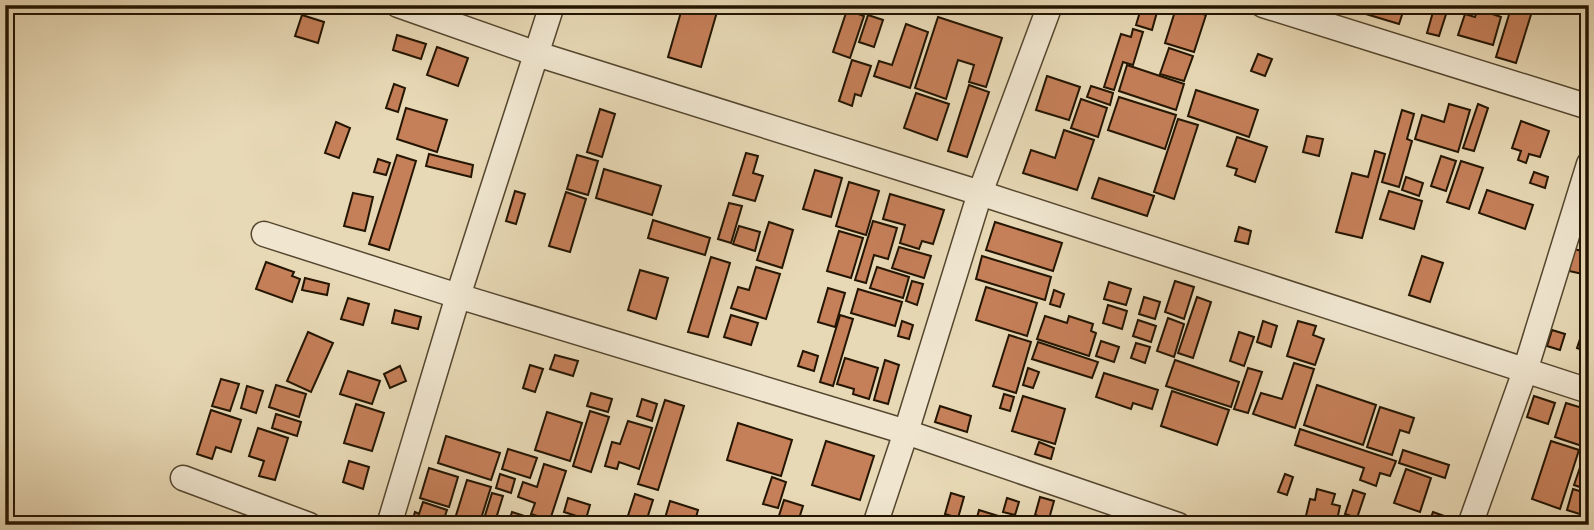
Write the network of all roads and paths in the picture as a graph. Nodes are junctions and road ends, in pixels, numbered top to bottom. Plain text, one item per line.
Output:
1 (398, 5) edge
2 (552, 5) edge
3 (1050, 5) edge
4 (1263, 5) edge
5 (537, 54) junction
6 (1589, 107) edge
7 (1589, 164) edge
8 (980, 193) junction
9 (264, 234) dead end
10 (458, 296) junction
11 (1525, 371) junction
12 (1589, 391) edge
13 (906, 432) junction
14 (183, 478) dead end
15 (309, 525) edge
16 (389, 525) edge
17 (875, 525) edge
18 (1178, 525) edge
19 (1470, 525) edge

1 - 5 street
2 - 5 street
3 - 8 street
4 - 6 street
5 - 8 street
5 - 10 street
7 - 11 street
8 - 11 street
8 - 13 street
9 - 10 street
10 - 13 street
10 - 16 street
11 - 12 street
11 - 19 street
13 - 17 street
13 - 18 street
14 - 15 street

